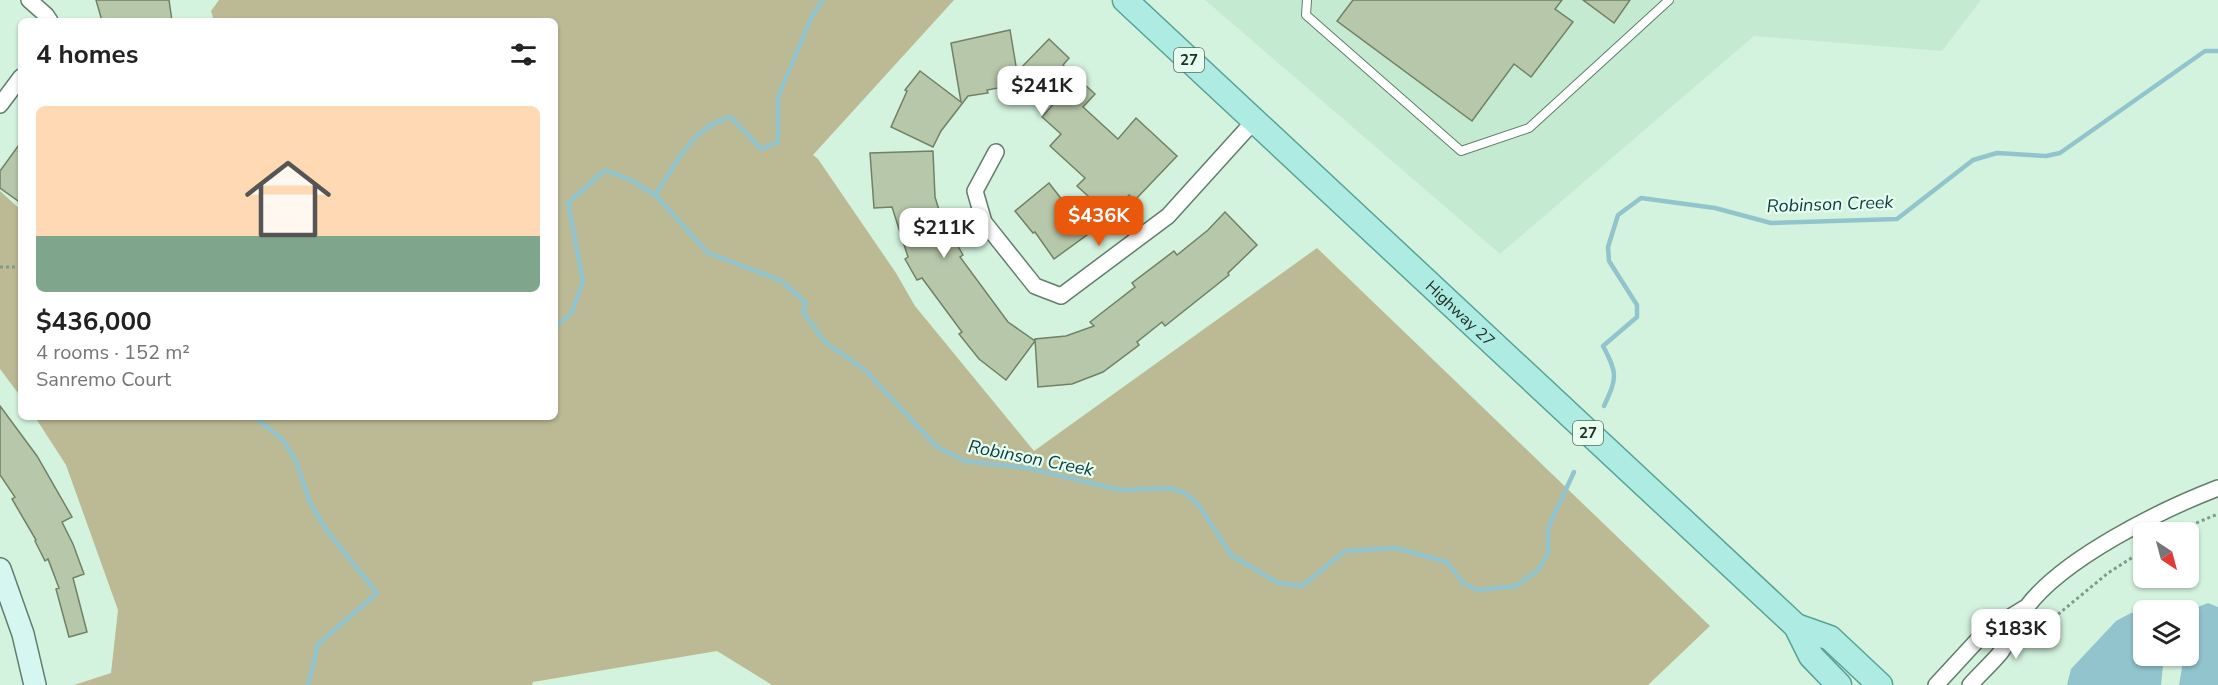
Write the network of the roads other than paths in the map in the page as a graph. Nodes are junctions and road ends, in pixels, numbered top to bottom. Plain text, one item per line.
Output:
1 (29, 0) edge
2 (1125, 0) edge
3 (1307, 0) edge
4 (1669, 0) edge
5 (48, 18) edge
6 (18, 81) edge
7 (0, 105) edge
8 (1254, 121) junction
9 (996, 152) dead end
10 (2218, 488) edge
11 (0, 569) edge
12 (2025, 608) junction
13 (1796, 626) junction
14 (35, 685) edge
15 (1839, 685) edge
16 (1880, 685) edge
17 (1936, 685) edge
18 (1970, 685) edge

1 - 5 street
2 - 8 main road, Highway 27 / 27
3 - 4 lane
6 - 7 street
8 - 9 street
8 - 13 main road, Highway 27 / 27
10 - 12 street
11 - 14 street
12 - 17 street
12 - 18 street
13 - 15 main road, Highway 27 / 27
13 - 16 main road, Highway 27 / 27

